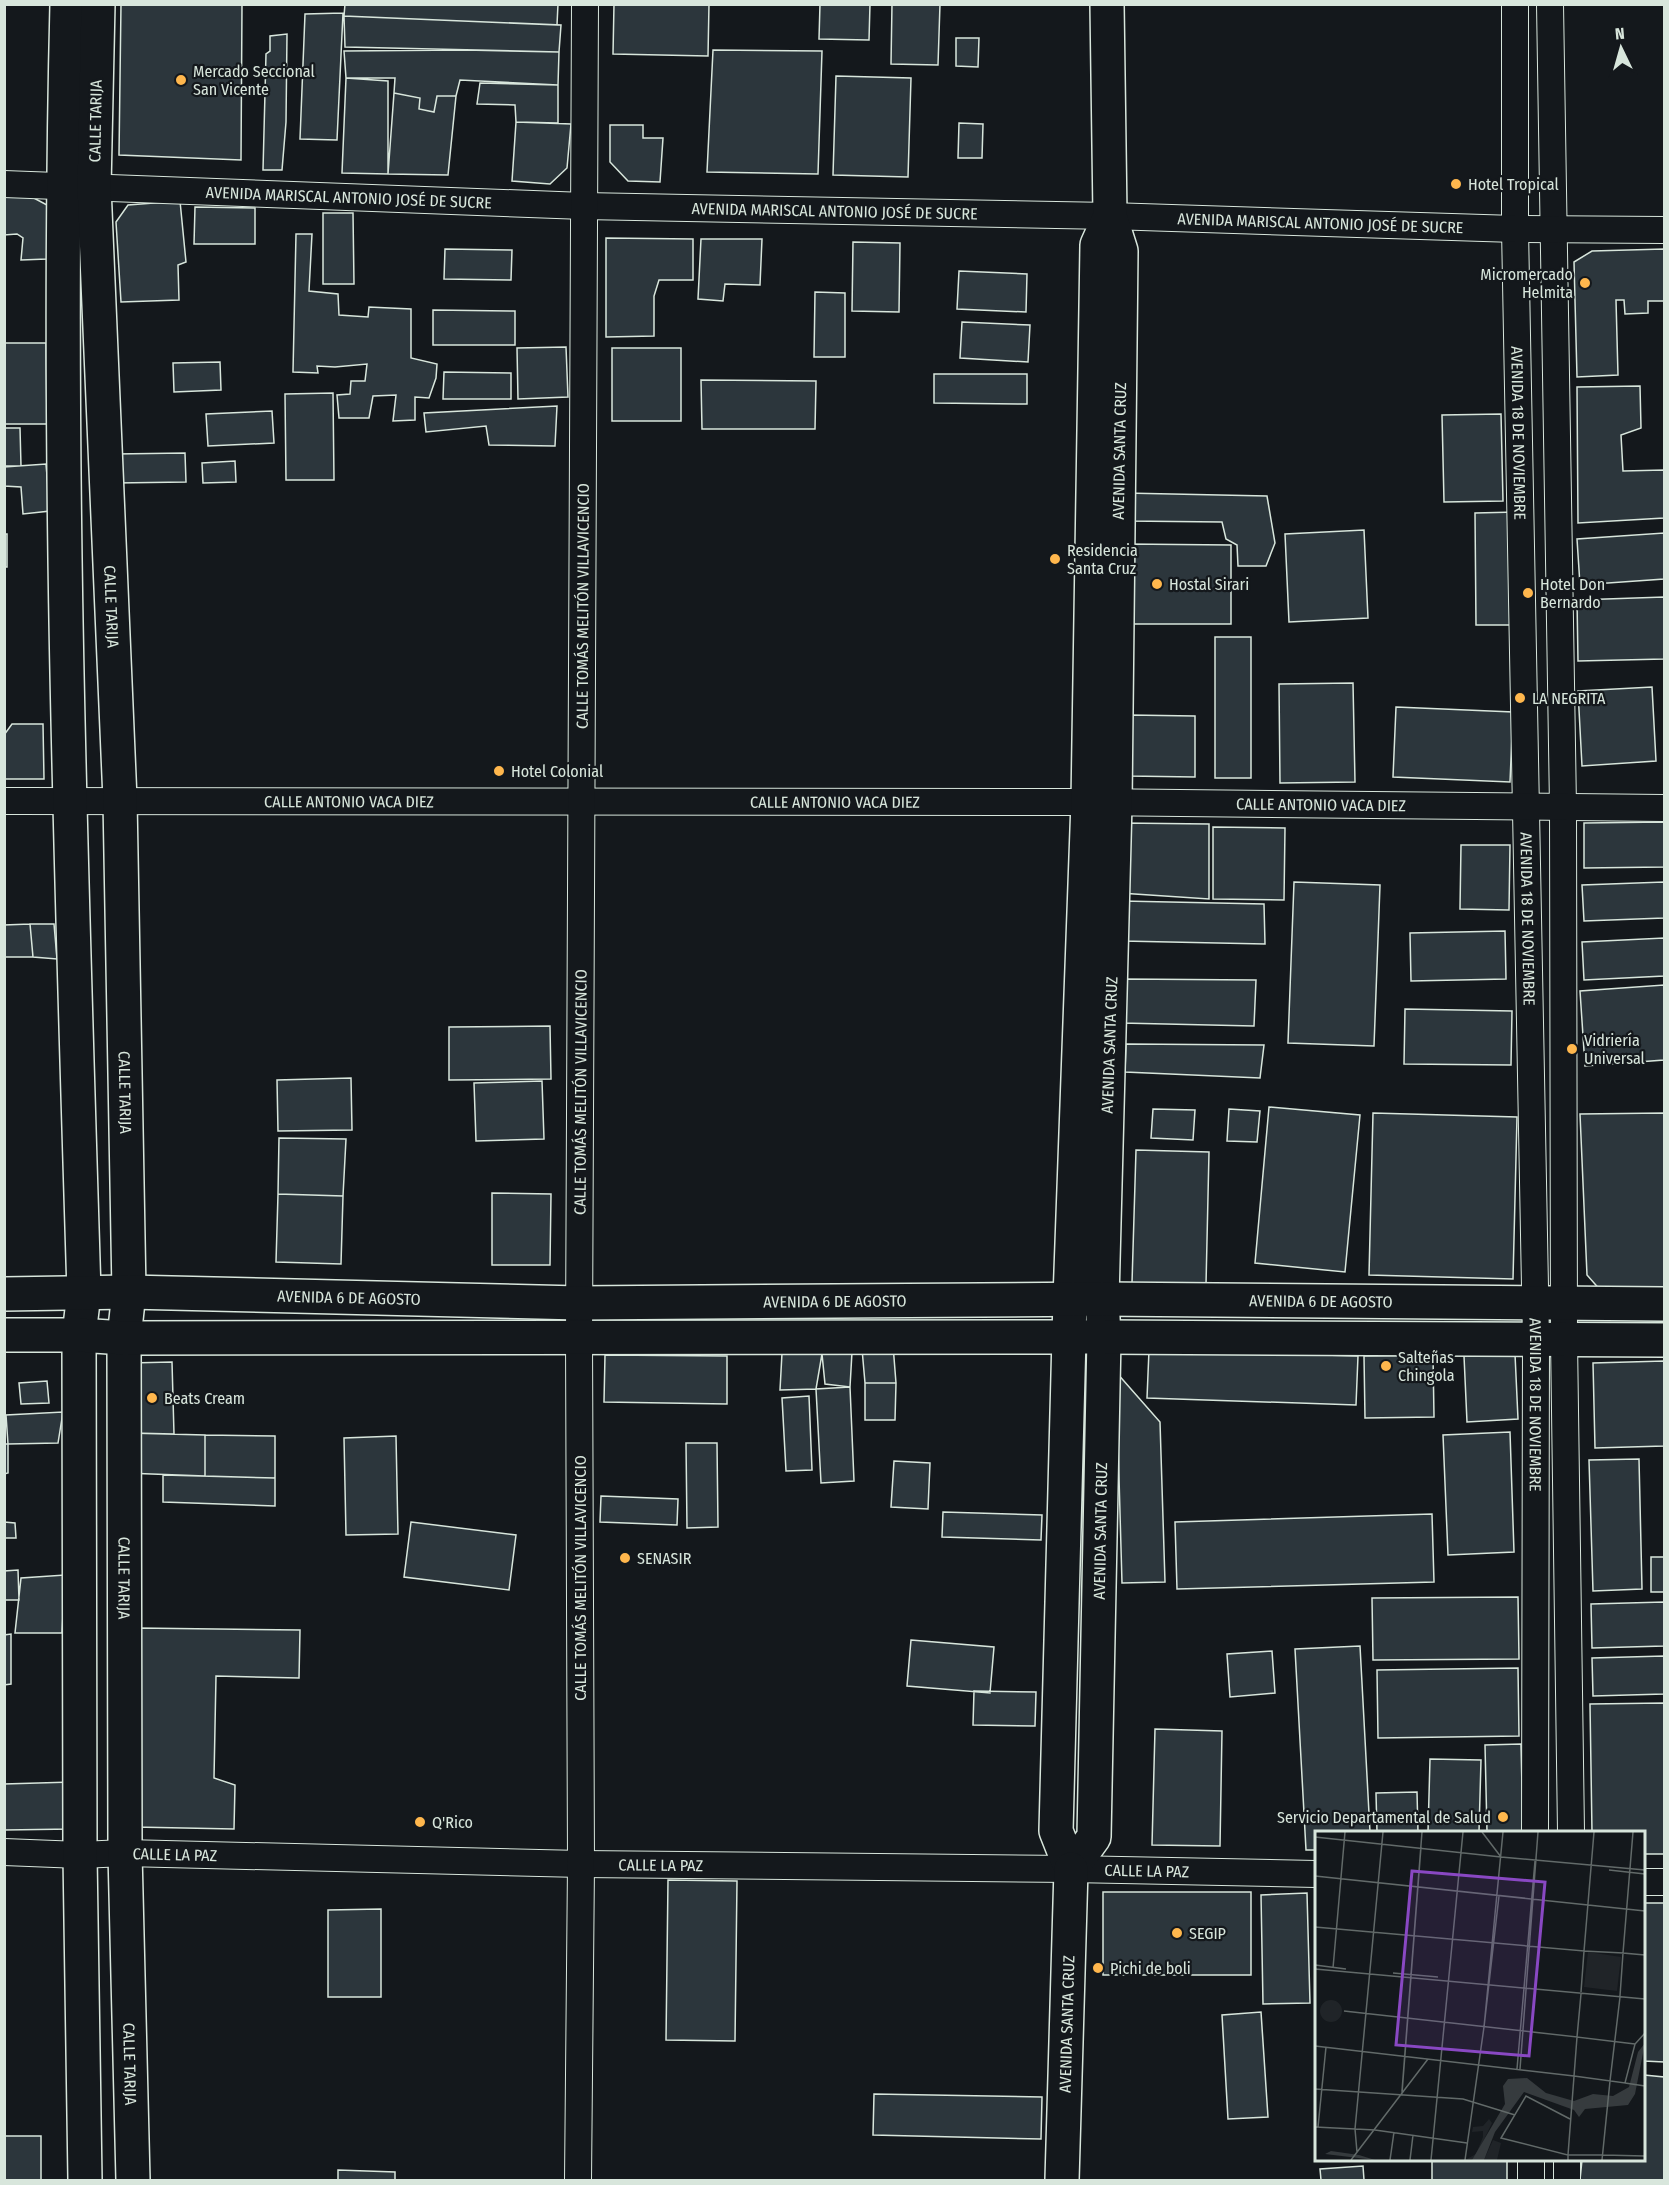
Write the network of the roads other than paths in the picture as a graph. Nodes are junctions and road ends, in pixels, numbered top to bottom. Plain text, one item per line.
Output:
1 (67, 4) edge
2 (98, 4) edge
3 (585, 4) edge
4 (1107, 4) edge
5 (1515, 4) edge
6 (1550, 4) edge
7 (4, 184) edge
8 (78, 186) junction
9 (584, 206) junction
10 (1110, 216) junction
11 (1515, 229) junction
12 (1553, 230) junction
13 (1665, 230) edge
14 (120, 800) junction
15 (4, 801) edge
16 (69, 801) junction
17 (580, 802) junction
18 (1101, 803) junction
19 (1526, 807) junction
20 (1563, 807) junction
21 (1665, 808) edge
22 (129, 1292) junction
23 (84, 1293) junction
24 (4, 1294) edge
25 (1086, 1299) junction
26 (579, 1303) junction
27 (1549, 1304) junction
28 (1665, 1304) edge
29 (4, 1335) edge
30 (79, 1335) junction
31 (579, 1337) junction
32 (1070, 1337) junction
33 (1104, 1337) junction
34 (124, 1338) junction
35 (1550, 1340) junction
36 (1665, 1340) edge
37 (1535, 1831) edge
38 (1570, 1831) edge
39 (4, 1852) edge
40 (125, 1853) junction
41 (80, 1854) junction
42 (581, 1864) junction
43 (1071, 1869) junction
44 (1315, 1874) edge
45 (1645, 1881) edge
46 (1665, 1882) edge
47 (1531, 2161) edge
48 (1567, 2161) edge
49 (85, 2181) edge
50 (133, 2181) edge
51 (578, 2181) edge
52 (1062, 2181) edge
53 (1531, 2181) edge
54 (1567, 2181) edge

1 - 8 main road, CALLE TARIJA
2 - 8 main road, CALLE TARIJA
3 - 9 street, CALLE TOMÁS MELITÓN VILLAVICENCIO
4 - 10 main road, AVENIDA SANTA CRUZ
5 - 11 street, AVENIDA 18 DE NOVIEMBRE
6 - 12 street, AVENIDA 18 DE NOVIEMBRE
7 - 8 street, AVENIDA MARISCAL ANTONIO JOSÉ DE SUCRE
8 - 9 street, AVENIDA MARISCAL ANTONIO JOSÉ DE SUCRE
8 - 14 main road, CALLE TARIJA
8 - 16 main road, CALLE TARIJA
9 - 10 street, AVENIDA MARISCAL ANTONIO JOSÉ DE SUCRE
9 - 17 street, CALLE TOMÁS MELITÓN VILLAVICENCIO
10 - 11 street, AVENIDA MARISCAL ANTONIO JOSÉ DE SUCRE
10 - 18 main road, AVENIDA SANTA CRUZ
11 - 12 street, AVENIDA MARISCAL ANTONIO JOSÉ DE SUCRE
11 - 19 street, AVENIDA 18 DE NOVIEMBRE
12 - 13 street, AVENIDA MARISCAL ANTONIO JOSÉ DE SUCRE
12 - 20 street, AVENIDA 18 DE NOVIEMBRE
14 - 16 street, CALLE ANTONIO VACA DIEZ
14 - 17 street, CALLE ANTONIO VACA DIEZ
14 - 22 main road, CALLE TARIJA
15 - 16 street, CALLE ANTONIO VACA DIEZ
16 - 23 main road, CALLE TARIJA
17 - 18 street, CALLE ANTONIO VACA DIEZ
17 - 26 street, CALLE TOMÁS MELITÓN VILLAVICENCIO
18 - 19 street, CALLE ANTONIO VACA DIEZ
18 - 25 main road, AVENIDA SANTA CRUZ
19 - 20 street, CALLE ANTONIO VACA DIEZ
19 - 27 street, AVENIDA 18 DE NOVIEMBRE
20 - 21 street, CALLE ANTONIO VACA DIEZ
20 - 27 street, AVENIDA 18 DE NOVIEMBRE
22 - 23 main road, AVENIDA 6 DE AGOSTO
22 - 26 main road, AVENIDA 6 DE AGOSTO
22 - 34 main road, CALLE TARIJA
23 - 24 main road, AVENIDA 6 DE AGOSTO
23 - 30 main road, CALLE TARIJA
25 - 26 main road, AVENIDA 6 DE AGOSTO
25 - 27 main road, AVENIDA 6 DE AGOSTO
25 - 32 main road, AVENIDA SANTA CRUZ
25 - 33 main road, AVENIDA SANTA CRUZ
26 - 31 street, CALLE TOMÁS MELITÓN VILLAVICENCIO
27 - 28 main road, AVENIDA 6 DE AGOSTO
27 - 35 street, AVENIDA 18 DE NOVIEMBRE
29 - 30 main road
30 - 34 main road
30 - 41 main road, CALLE TARIJA
31 - 32 main road
31 - 34 main road
31 - 42 street, CALLE TOMÁS MELITÓN VILLAVICENCIO
32 - 33 main road
32 - 43 main road, AVENIDA SANTA CRUZ
33 - 35 main road
33 - 43 main road, AVENIDA SANTA CRUZ
34 - 40 main road, CALLE TARIJA
35 - 36 main road
35 - 37 street, AVENIDA 18 DE NOVIEMBRE
35 - 38 street, AVENIDA 18 DE NOVIEMBRE
39 - 41 street, CALLE LA PAZ
40 - 41 street, CALLE LA PAZ
40 - 42 street, CALLE LA PAZ
40 - 50 main road, CALLE TARIJA
41 - 49 main road, CALLE TARIJA
42 - 43 street, CALLE LA PAZ
42 - 51 street, CALLE TOMÁS MELITÓN VILLAVICENCIO
43 - 44 street, CALLE LA PAZ
43 - 52 main road, AVENIDA SANTA CRUZ
45 - 46 street
47 - 53 street
48 - 54 street

